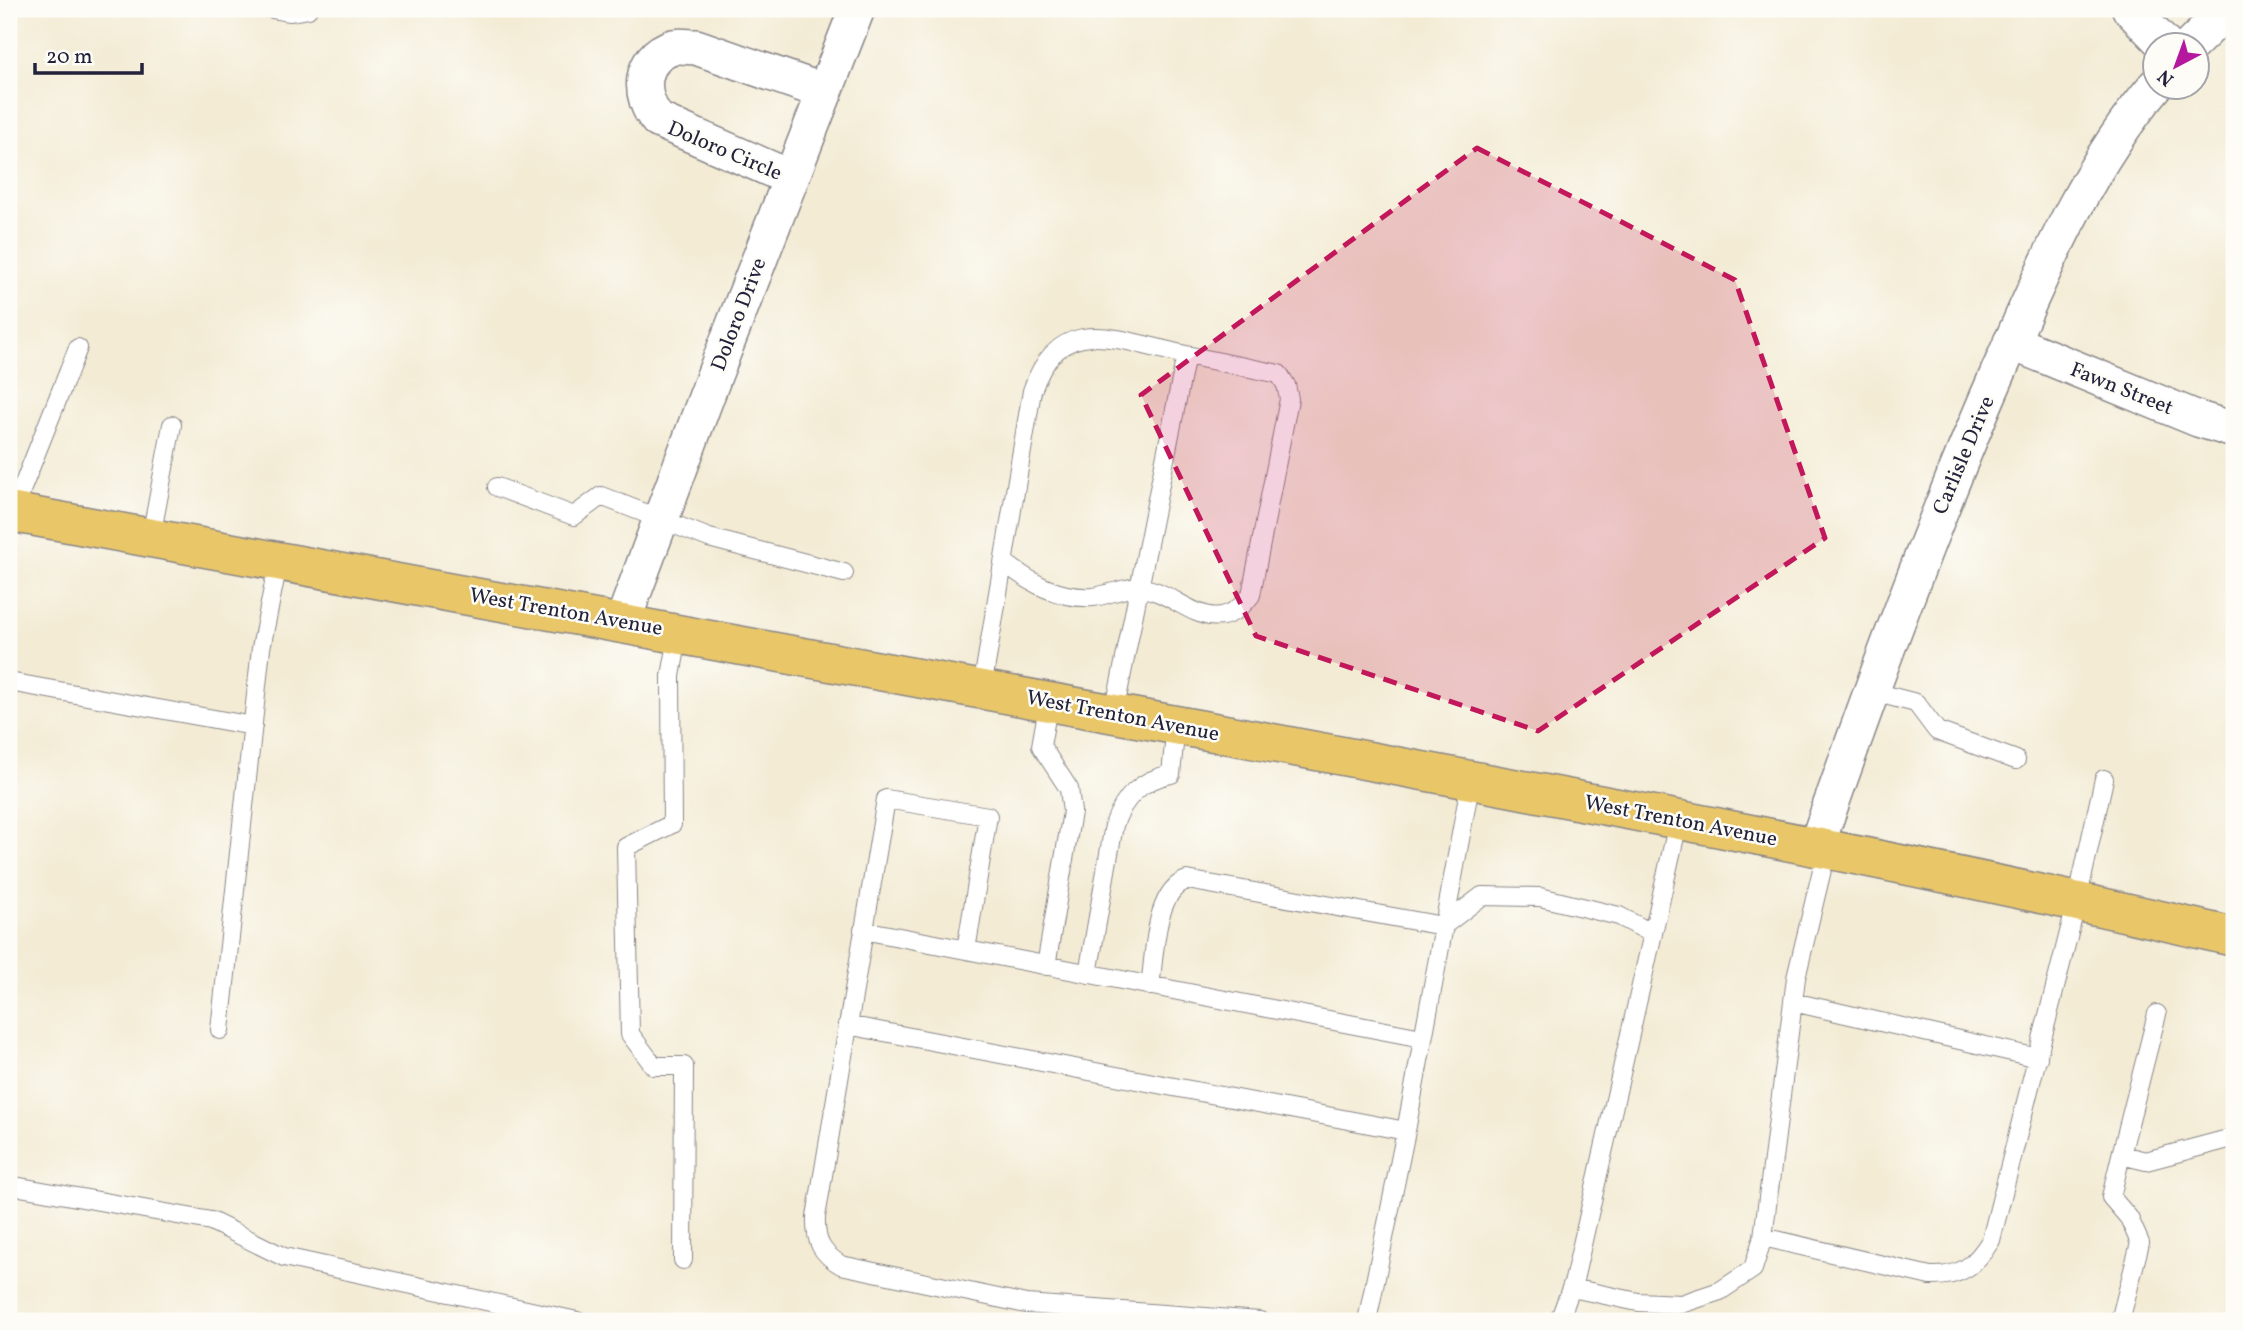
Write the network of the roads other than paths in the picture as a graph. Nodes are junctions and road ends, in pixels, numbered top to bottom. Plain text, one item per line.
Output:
1 (272, 9) edge
2 (308, 9) edge
3 (857, 9) edge
4 (2130, 9) edge
5 (2228, 9) edge
6 (2152, 32) edge
7 (2204, 32) edge
8 (825, 92) junction
9 (2142, 101) edge
10 (791, 178) junction
11 (2011, 342) junction
12 (78, 348) dead end
13 (1186, 355) junction
14 (172, 425) dead end
15 (2234, 430) edge
16 (497, 487) dead end
17 (13, 512) edge
18 (661, 519) junction
19 (151, 537) junction
20 (278, 559) junction
21 (1005, 562) junction
22 (844, 573) dead end
23 (1140, 587) junction
24 (623, 621) junction
25 (679, 632) junction
26 (9, 682) edge
27 (982, 688) junction
28 (1870, 691) junction
29 (1049, 701) junction
30 (1114, 713) junction
31 (1176, 725) junction
32 (253, 726) junction
33 (2016, 760) dead end
34 (2104, 779) dead end
35 (1471, 780) junction
36 (1679, 819) junction
37 (1821, 848) junction
38 (2077, 901) junction
39 (1443, 926) junction
40 (863, 930) junction
41 (1653, 934) junction
42 (2234, 937) edge
43 (966, 950) junction
44 (1046, 966) junction
45 (1088, 974) junction
46 (1150, 986) junction
47 (1793, 1002) junction
48 (2157, 1014) dead end
49 (847, 1025) junction
50 (220, 1030) dead end
51 (1422, 1038) junction
52 (2038, 1058) junction
53 (1406, 1131) junction
54 (2233, 1135) edge
55 (2121, 1155) junction
56 (9, 1185) edge
57 (1763, 1237) junction
58 (683, 1260) dead end
59 (1572, 1288) junction
60 (548, 1318) edge
61 (577, 1321) edge
62 (1261, 1321) edge
63 (1367, 1321) edge
64 (1559, 1321) edge
65 (2120, 1321) edge

1 - 2 lane
3 - 8 street, Doloro Drive
4 - 6 street
5 - 7 street
8 - 10 street, Doloro Drive
8 - 10 street, Doloro Circle
9 - 11 street, Carlisle Drive
10 - 18 street, Doloro Drive
11 - 15 street, Fawn Street
11 - 28 street, Carlisle Drive
12 - 17 lane
13 - 21 lane
13 - 23 lane
13 - 23 lane
14 - 19 lane
16 - 18 lane
17 - 19 main road, West Trenton Avenue
18 - 22 lane
18 - 24 street, Doloro Drive
19 - 20 main road, West Trenton Avenue
20 - 24 main road, West Trenton Avenue
20 - 32 lane
21 - 23 lane
21 - 27 lane
23 - 30 lane
24 - 25 main road, West Trenton Avenue
25 - 27 main road, West Trenton Avenue
25 - 58 lane
26 - 32 lane
27 - 29 main road, West Trenton Avenue
28 - 33 lane
28 - 37 street, Carlisle Drive
29 - 30 main road, West Trenton Avenue
29 - 44 lane
30 - 31 main road, West Trenton Avenue
31 - 35 main road, West Trenton Avenue
31 - 45 lane
32 - 50 lane
34 - 38 lane
35 - 36 main road, West Trenton Avenue
35 - 39 lane
36 - 37 main road, West Trenton Avenue
36 - 41 lane
37 - 38 main road, West Trenton Avenue
37 - 47 lane
38 - 42 main road, West Trenton Avenue
38 - 52 lane
39 - 41 lane
39 - 46 lane
39 - 51 lane
40 - 43 lane
40 - 43 lane
40 - 49 lane
41 - 59 lane
43 - 44 lane
44 - 45 lane
45 - 46 lane
46 - 51 lane
47 - 52 lane
47 - 57 lane
48 - 55 lane
49 - 53 lane
49 - 62 lane
51 - 53 lane
52 - 57 lane
53 - 63 lane
54 - 55 lane
55 - 65 lane
56 - 60 lane
57 - 59 lane
59 - 64 lane
60 - 61 lane

